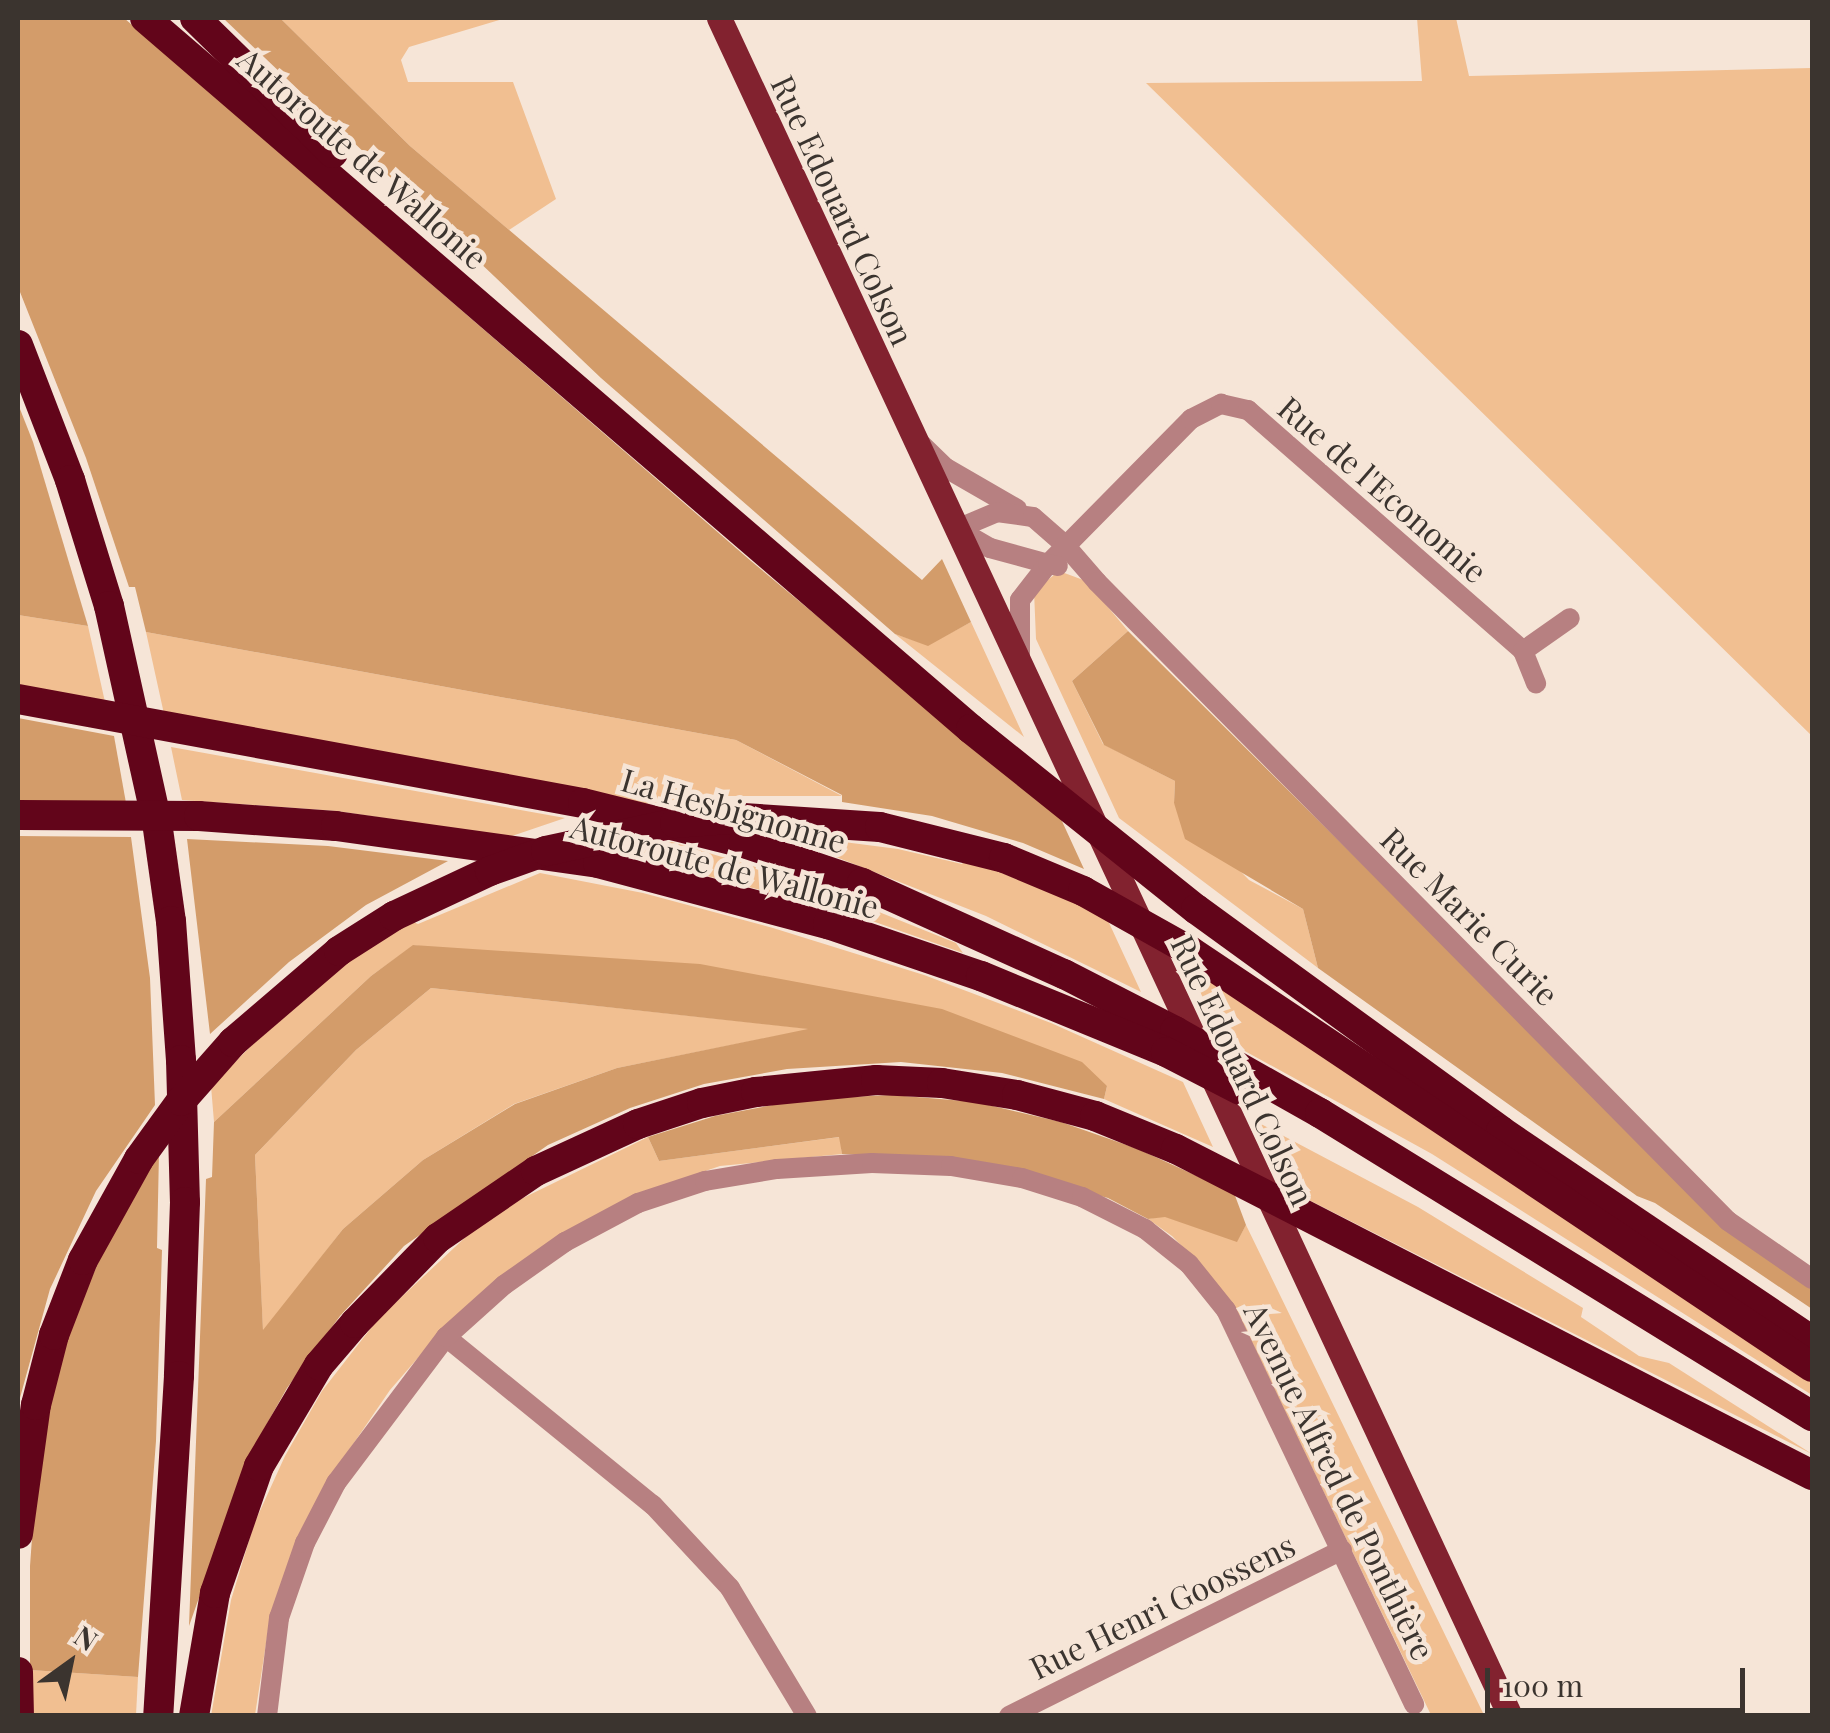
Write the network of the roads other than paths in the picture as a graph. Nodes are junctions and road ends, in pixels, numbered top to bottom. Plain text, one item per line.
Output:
1 (145, 18) edge
2 (195, 18) edge
3 (719, 18) edge
4 (18, 345) edge
5 (534, 352) junction
6 (913, 441) junction
7 (1033, 516) junction
8 (957, 529) junction
9 (1065, 544) junction
10 (1048, 564) junction
11 (1096, 582) junction
12 (1570, 618) dead end
13 (1523, 651) junction
14 (1020, 662) junction
15 (1536, 684) dead end
16 (18, 699) edge
17 (18, 815) edge
18 (1376, 1149) junction
19 (1812, 1278) edge
20 (446, 1337) junction
21 (1812, 1341) edge
22 (1812, 1367) edge
23 (1812, 1416) edge
24 (1812, 1475) edge
25 (18, 1534) edge
26 (1342, 1550) junction
27 (18, 1672) edge
28 (1417, 1710) edge
29 (19, 1716) edge
30 (158, 1716) edge
31 (194, 1716) edge
32 (267, 1716) edge
33 (807, 1716) edge
34 (1010, 1716) edge
35 (1510, 1716) edge

1 - 5 highway, Autoroute de Wallonie
2 - 5 highway
3 - 6 main road, Rue Edouard Colson
4 - 30 highway
5 - 21 highway
6 - 7 street, Rue Marie Curie
6 - 8 main road, Rue Edouard Colson
7 - 8 street
7 - 9 street, Rue Marie Curie
8 - 10 street
8 - 14 main road, Rue Edouard Colson
9 - 10 street, Rue de l'Economie
9 - 11 street, Rue Marie Curie
9 - 13 street, Rue de l'Economie
10 - 11 street
10 - 14 street, Rue de l'Economie
11 - 19 street, Rue Marie Curie
12 - 13 street
13 - 15 street, Rue de l'Economie
14 - 35 main road, Rue Edouard Colson
16 - 18 highway, La Hesbignonne
17 - 18 highway, Autoroute de Wallonie
18 - 23 highway
20 - 26 street, Avenue Alfred de Ponthière
20 - 32 street, Avenue Alfred de Ponthière
20 - 33 street
22 - 25 highway
24 - 31 highway
26 - 28 street, Avenue Alfred de Ponthière
26 - 34 street, Rue Henri Goossens
27 - 29 highway

